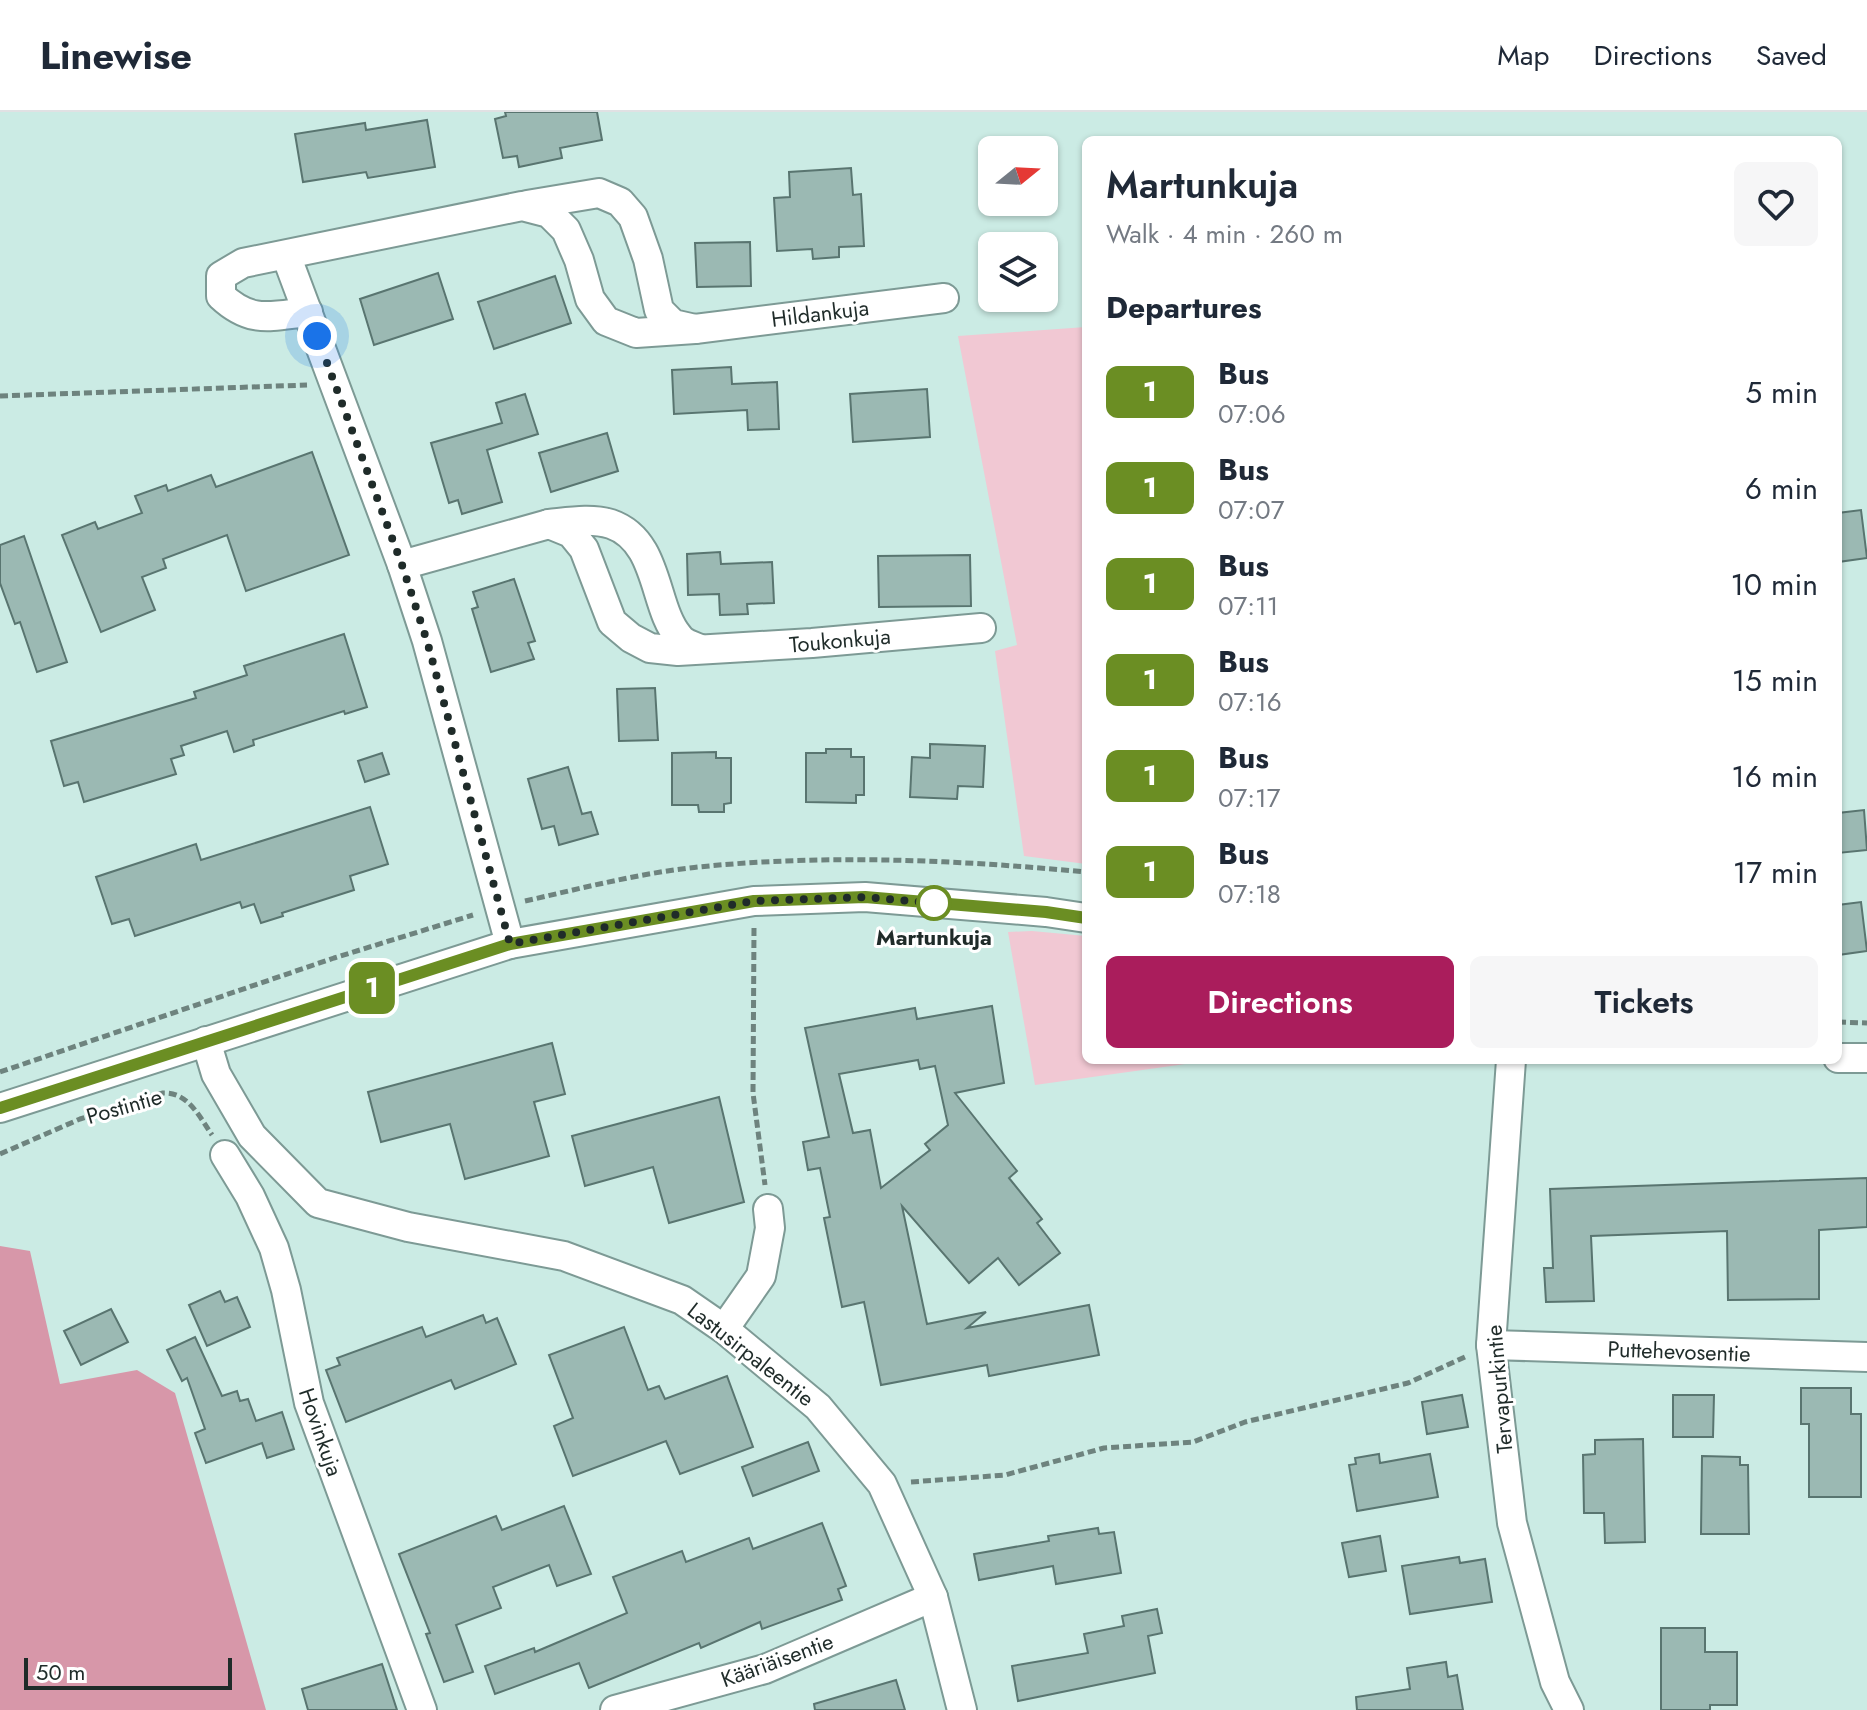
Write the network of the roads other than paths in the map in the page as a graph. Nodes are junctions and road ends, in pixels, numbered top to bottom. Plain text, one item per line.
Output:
1 (522, 206) junction
2 (286, 255) junction
3 (944, 298) dead end
4 (308, 312) junction
5 (695, 329) junction
6 (549, 524) junction
7 (402, 565) junction
8 (981, 628) dead end
9 (700, 649) junction
10 (1082, 917) edge
11 (510, 944) junction
12 (206, 1041) junction
13 (1842, 1058) edge
14 (1867, 1058) edge
15 (1511, 1064) edge
16 (0, 1108) edge
17 (225, 1155) road end
18 (768, 1209) road end
19 (724, 1329) junction
20 (1491, 1345) junction
21 (1867, 1357) edge
22 (933, 1597) junction
23 (422, 1710) edge
24 (615, 1710) edge
25 (962, 1710) edge
26 (1569, 1710) edge

1 - 2 street
1 - 5 street, Hildankuja
1 - 5 street
2 - 4 street
2 - 4 street
3 - 5 street, Hildankuja
4 - 7 street
6 - 7 street
6 - 9 street, Toukonkuja
6 - 9 street
7 - 11 street
8 - 9 street, Toukonkuja
10 - 11 street, Postintie
11 - 12 street, Postintie
12 - 16 street, Postintie
12 - 19 street, Lastusirpaleentie
13 - 14 street
15 - 20 street, Tervapurkintie
17 - 23 street, Hovinkuja
18 - 19 street
19 - 22 street, Lastusirpaleentie
20 - 21 street, Puttehevosentie
20 - 26 street, Tervapurkintie
22 - 24 street, Kääriäisentie
22 - 25 street, Lastusirpaleentie

